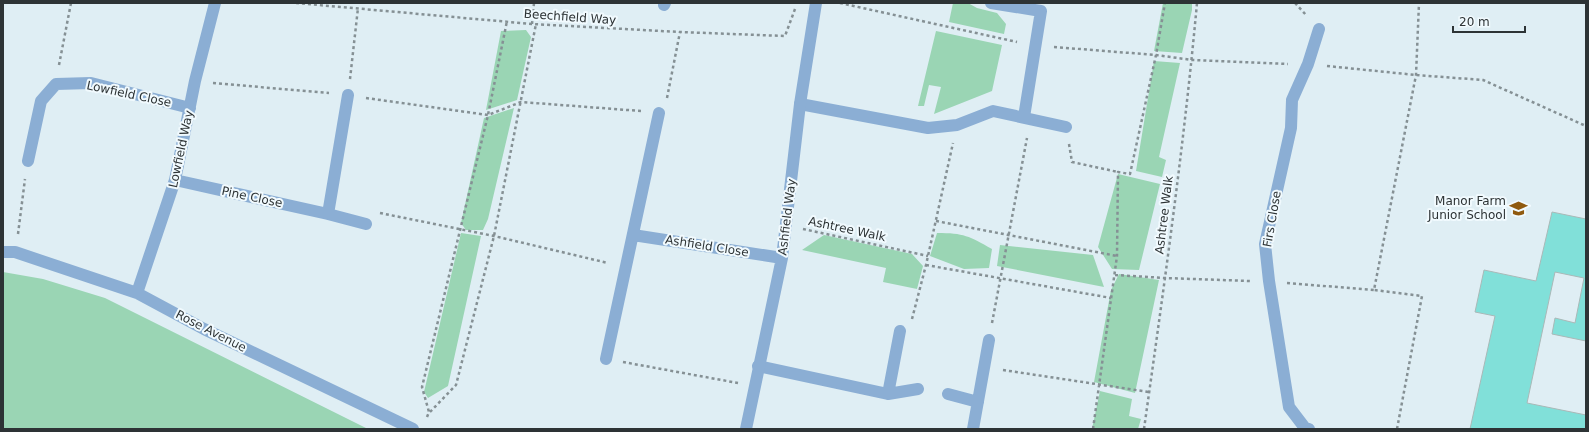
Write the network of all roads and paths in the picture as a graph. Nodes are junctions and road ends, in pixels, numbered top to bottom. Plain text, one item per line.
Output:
1 (71, 3) edge
2 (215, 3) edge
3 (296, 3) edge
4 (534, 3) edge
5 (797, 3) edge
6 (816, 3) edge
7 (840, 3) edge
8 (991, 3) edge
9 (1165, 3) edge
10 (1197, 3) edge
11 (1419, 3) edge
12 (358, 8) junction
13 (507, 21) junction
14 (534, 24) junction
15 (1319, 29) dead end
16 (680, 32) junction
17 (1035, 46) junction
18 (1156, 55) junction
19 (1192, 60) junction
20 (1308, 64) junction
21 (1416, 75) junction
22 (194, 81) junction
23 (56, 84) junction
24 (348, 95) junction
25 (521, 102) junction
26 (800, 104) junction
27 (190, 108) junction
28 (659, 113) junction
29 (488, 115) junction
30 (1027, 118) junction
31 (957, 125) junction
32 (1586, 126) edge
33 (1066, 127) joint
34 (28, 161) joint
35 (1118, 172) junction
36 (176, 180) junction
37 (328, 214) junction
38 (936, 220) junction
39 (366, 224) joint
40 (786, 226) junction
41 (461, 229) junction
42 (633, 235) junction
43 (1009, 235) junction
44 (494, 236) junction
45 (9, 252) edge
46 (928, 256) junction
47 (1117, 256) junction
48 (782, 258) junction
49 (926, 265) junction
50 (626, 268) junction
51 (1114, 275) junction
52 (1001, 278) junction
53 (1165, 278) junction
54 (1269, 281) junction
55 (1374, 290) junction
56 (137, 293) junction
57 (1111, 298) junction
58 (900, 331) joint
59 (989, 340) joint
60 (606, 360) joint
61 (758, 366) junction
62 (984, 367) junction
63 (754, 385) junction
64 (1099, 385) junction
65 (918, 389) dead end
66 (1149, 392) junction
67 (888, 394) junction
68 (948, 394) dead end
69 (978, 402) junction
70 (429, 412) junction
71 (425, 424) dead end
72 (413, 429) edge
73 (746, 429) edge
74 (973, 429) edge
75 (1093, 429) edge
76 (1144, 429) edge
77 (1309, 429) edge
78 (1397, 429) edge

1 - 23 path
2 - 22 street, Lowfield Way
3 - 12 path, Beechfield Way
4 - 14 path
5 - 16 path, Beechfield Way
6 - 26 street, Ashfield Way
7 - 17 path
8 - 17 street
9 - 18 path
10 - 19 path, Ashtree Walk
11 - 21 path
12 - 13 path, Beechfield Way
12 - 24 path
13 - 14 path, Beechfield Way
13 - 29 path
14 - 16 path, Beechfield Way
14 - 25 path
15 - 20 street, Firs Close
16 - 28 path
17 - 18 path
17 - 30 street
18 - 19 path
18 - 35 path
19 - 20 path
19 - 53 path, Ashtree Walk
20 - 21 path
20 - 54 street, Firs Close
21 - 32 path
21 - 55 path
22 - 24 path
22 - 27 street, Lowfield Way
23 - 27 street, Lowfield Close
23 - 34 street
24 - 29 path
24 - 37 street
25 - 28 path
25 - 29 path
25 - 44 path
26 - 31 street
26 - 40 street, Ashfield Way
27 - 36 street, Lowfield Way
28 - 42 street
29 - 41 path
30 - 31 street
30 - 33 street
30 - 43 path
31 - 38 path
33 - 35 path
34 - 45 path
35 - 47 path
36 - 37 street, Pine Close
36 - 56 street, Lowfield Way
37 - 39 street, Pine Close
38 - 43 path
38 - 46 path
39 - 41 path
40 - 46 path, Ashtree Walk
40 - 48 street, Ashfield Way
41 - 44 path
41 - 70 path
42 - 48 street, Ashfield Close
42 - 50 street
43 - 47 path
43 - 52 path
44 - 50 path
44 - 70 path
45 - 56 street, Rose Avenue
46 - 49 path
47 - 51 path
48 - 61 street, Ashfield Way
49 - 52 path
49 - 58 path
50 - 60 street
51 - 53 path
51 - 57 path
52 - 57 path
52 - 59 path
53 - 54 path
53 - 66 path, Ashtree Walk
54 - 55 path
54 - 77 street, Firs Close
55 - 78 path
56 - 72 street, Rose Avenue
57 - 64 path
58 - 67 street
59 - 62 street
60 - 63 path
61 - 63 street, Ashfield Way
61 - 67 street
62 - 64 path
62 - 69 street
63 - 73 street, Ashfield Way
64 - 66 path
64 - 75 path
65 - 67 street
66 - 76 path, Ashtree Walk
68 - 69 street
69 - 74 street
70 - 71 path

